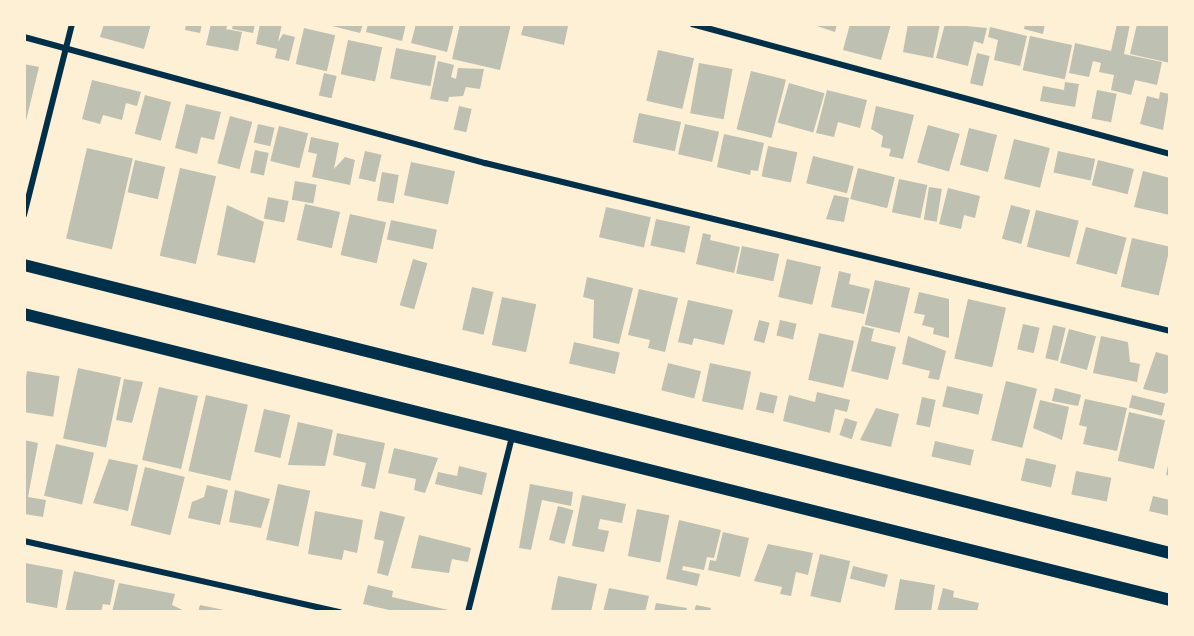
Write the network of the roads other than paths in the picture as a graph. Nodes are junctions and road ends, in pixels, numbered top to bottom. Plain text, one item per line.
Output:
1 (72, 24) edge
2 (692, 24) edge
3 (24, 37) edge
4 (66, 47) junction
5 (1170, 154) edge
6 (24, 215) edge
7 (24, 266) edge
8 (24, 314) edge
9 (1170, 331) edge
10 (512, 437) junction
11 (24, 541) edge
12 (1170, 553) edge
13 (1170, 600) edge
14 (340, 612) edge
15 (468, 612) edge

1 - 4 street
2 - 5 street
3 - 4 street
4 - 6 street
4 - 9 street
7 - 12 main road
8 - 10 main road
10 - 13 main road
10 - 15 street
11 - 14 street

